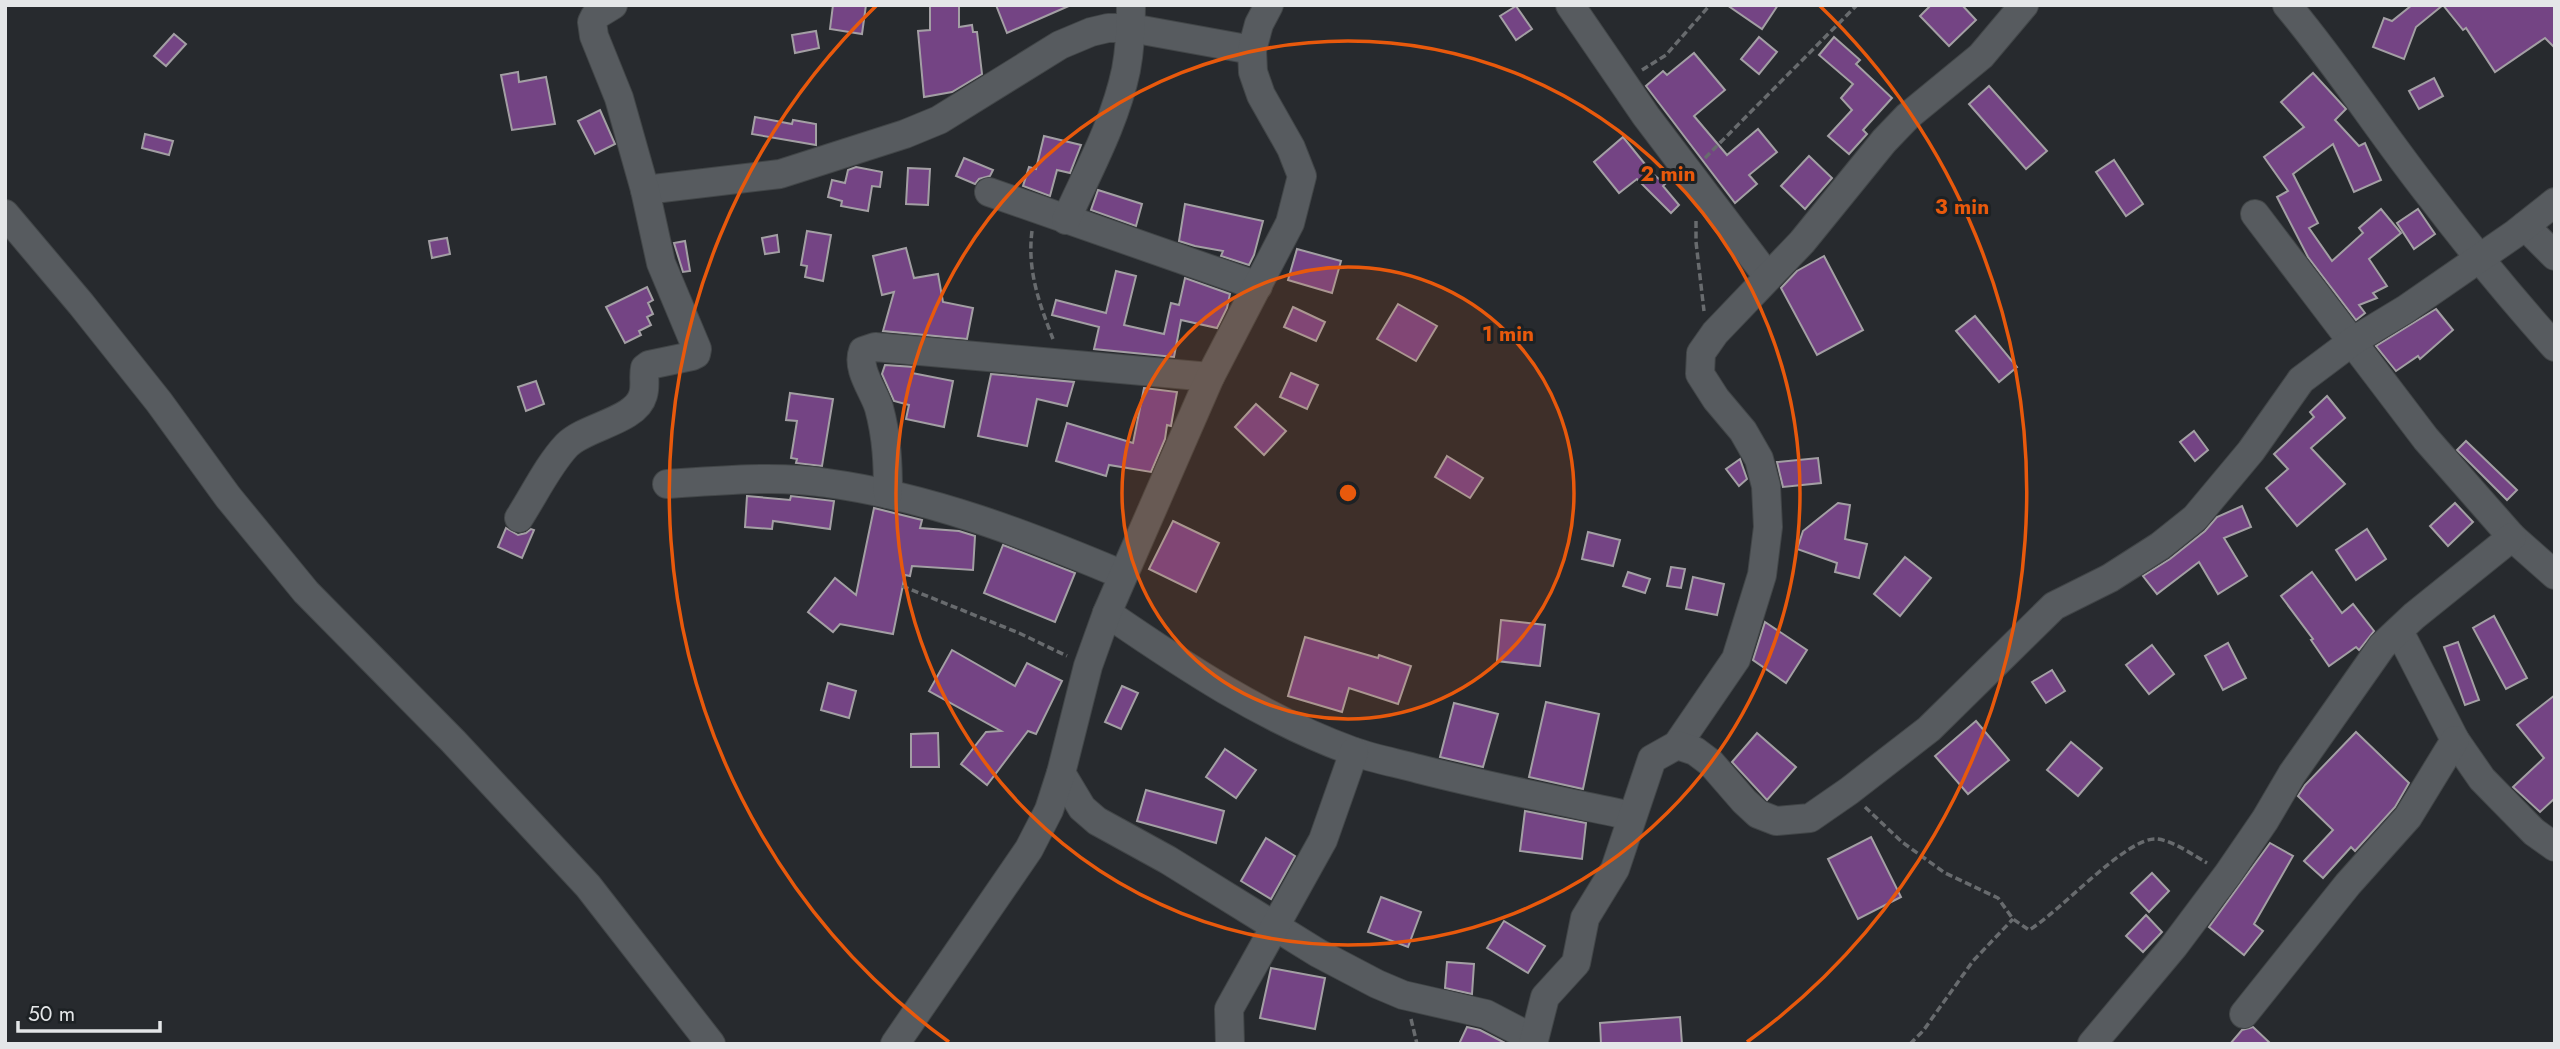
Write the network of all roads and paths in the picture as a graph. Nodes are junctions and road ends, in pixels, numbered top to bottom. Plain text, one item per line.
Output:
1 (613, 5) edge
2 (1269, 5) edge
3 (1570, 5) edge
4 (1710, 5) edge
5 (1857, 5) edge
6 (2025, 5) edge
7 (2287, 5) edge
8 (1131, 17) edge
9 (1252, 50) junction
10 (1622, 83) junction
11 (1693, 180) junction
12 (645, 190) junction
13 (989, 192) dead end
14 (2555, 202) edge
15 (1035, 209) junction
16 (5, 214) edge
17 (2255, 214) dead end
18 (1066, 220) junction
19 (2525, 226) junction
20 (2555, 256) edge
21 (2478, 258) junction
22 (1768, 277) junction
23 (1258, 286) junction
24 (2353, 341) junction
25 (1706, 344) junction
26 (2555, 347) edge
27 (1062, 364) junction
28 (1210, 377) junction
29 (667, 484) dead end
30 (888, 494) junction
31 (519, 518) dead end
32 (2512, 537) junction
33 (1123, 575) junction
34 (2555, 575) edge
35 (902, 586) dead end
36 (1107, 613) junction
37 (2399, 631) junction
38 (1088, 666) junction
39 (2455, 740) junction
40 (1677, 746) junction
41 (1354, 752) junction
42 (1061, 773) junction
43 (1849, 792) junction
44 (1632, 816) junction
45 (2555, 847) edge
46 (2228, 874) junction
47 (2014, 919) junction
48 (1276, 926) junction
49 (2244, 1014) dead end
50 (1534, 1042) edge
51 (711, 1044) edge
52 (895, 1044) edge
53 (1230, 1044) edge
54 (1910, 1044) edge
55 (2092, 1044) edge

1 - 12 street
2 - 9 street
3 - 10 street
4 - 10 path
5 - 11 path
6 - 22 street
7 - 21 street
8 - 9 street
8 - 12 street
8 - 18 street
9 - 23 street
10 - 11 street
11 - 22 street
11 - 25 path
12 - 31 street
13 - 15 street
14 - 19 street
15 - 18 street
15 - 27 path
16 - 51 street
17 - 24 street
18 - 23 street
19 - 20 street
19 - 21 street
21 - 24 street
21 - 26 street
22 - 25 street
23 - 28 street
24 - 32 street
24 - 43 street
25 - 40 street
27 - 28 street
27 - 30 street
28 - 33 street
29 - 30 street
30 - 33 street
32 - 34 street
32 - 37 street
33 - 36 street
35 - 38 path
36 - 38 street
36 - 41 street
37 - 39 street
37 - 46 street
38 - 42 street
39 - 45 street
39 - 49 street
40 - 43 street
40 - 44 street
41 - 44 street
41 - 48 street
42 - 48 street
42 - 52 street
43 - 47 path
44 - 50 street
46 - 47 path
46 - 55 street
47 - 54 path
48 - 50 street
48 - 53 street

